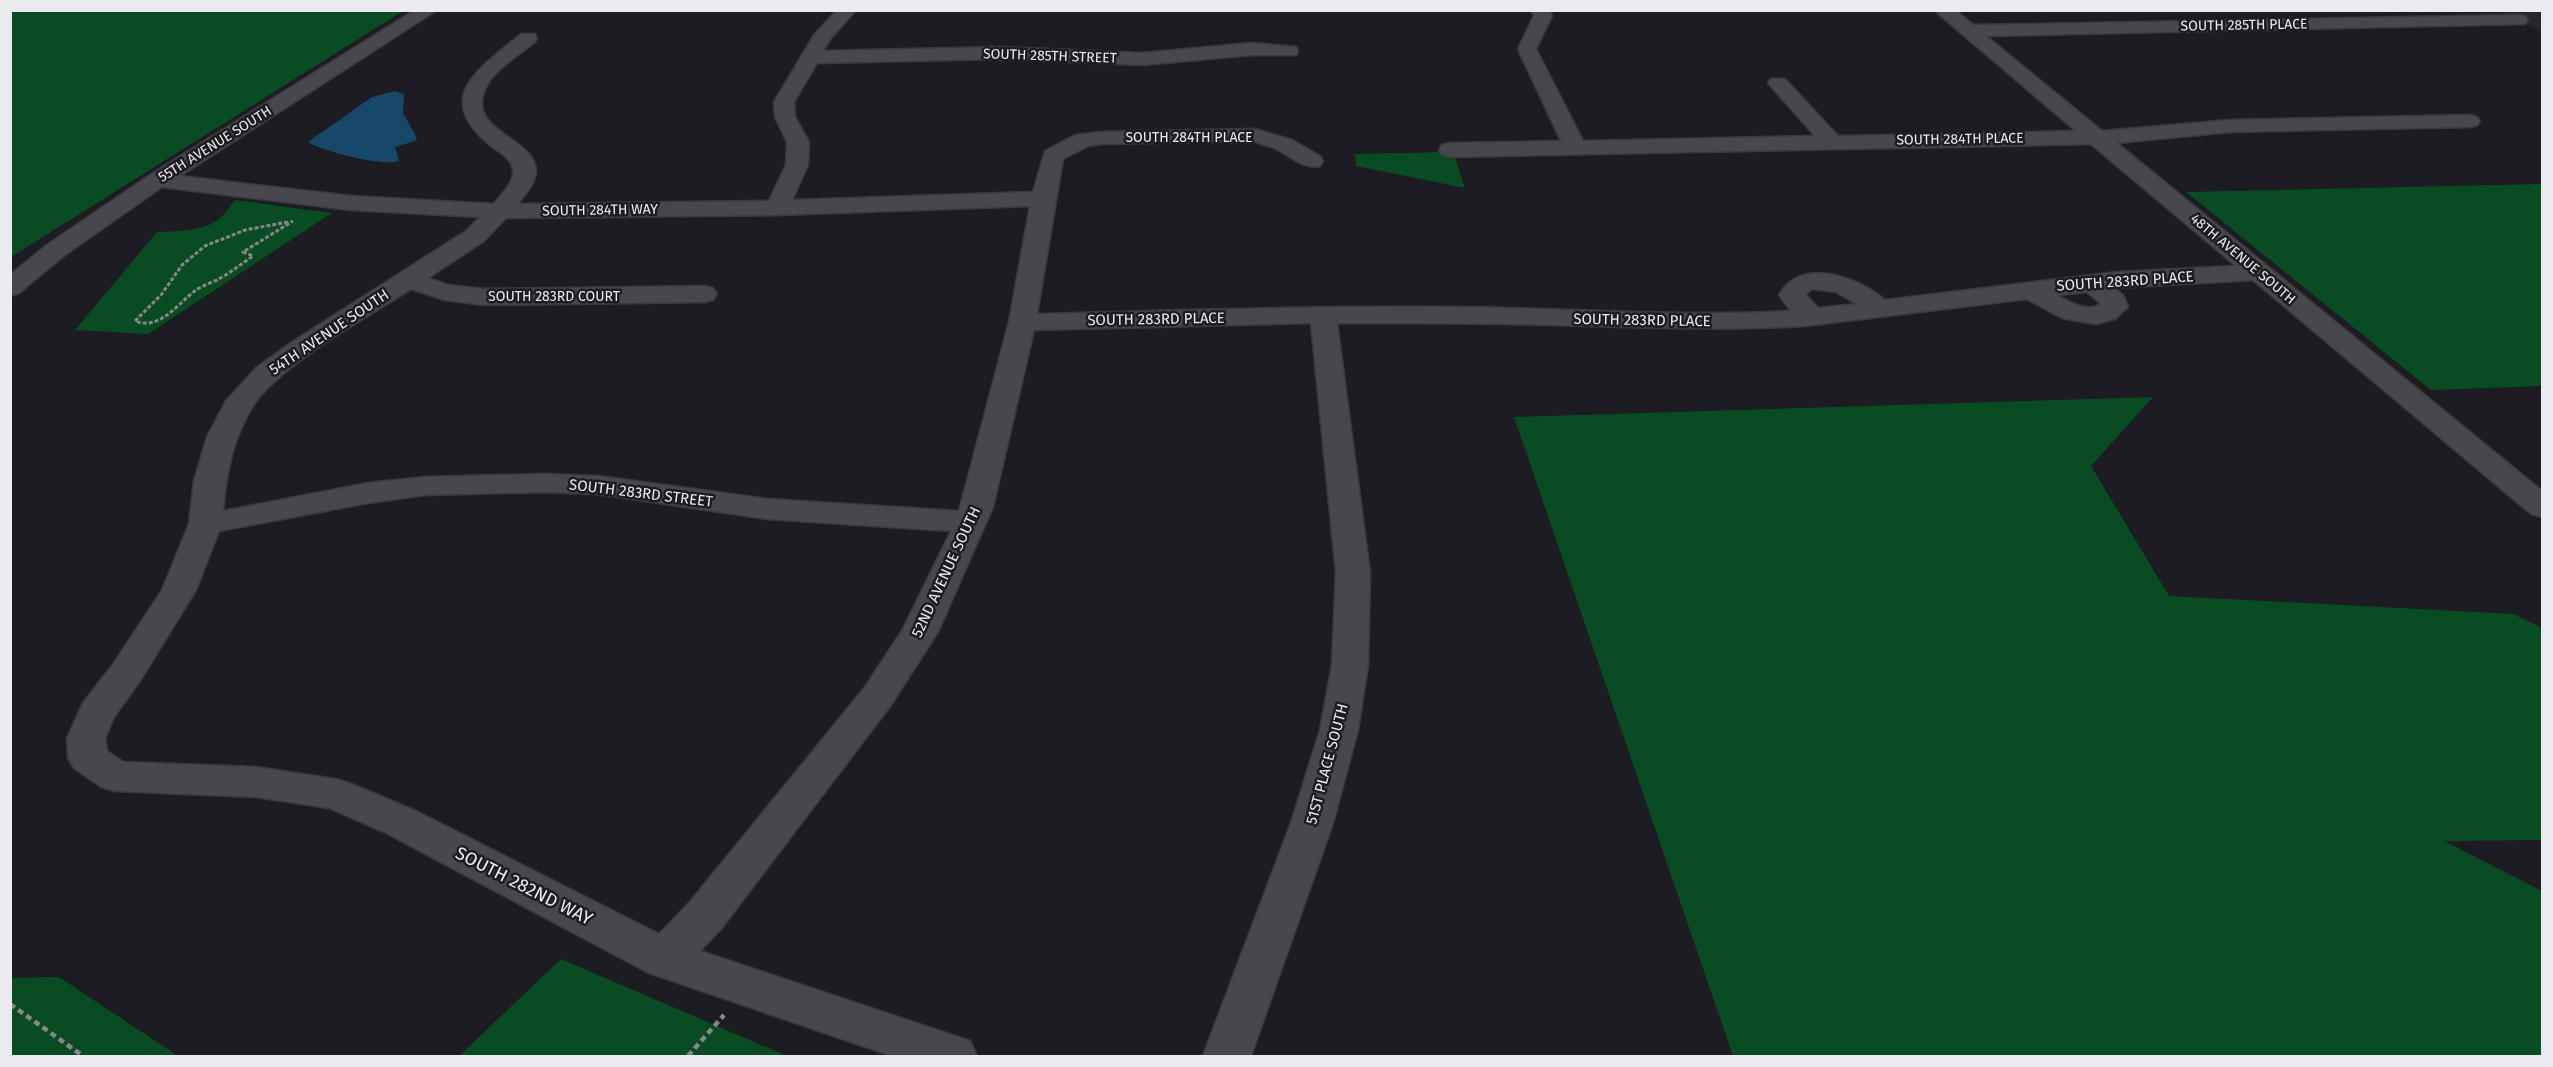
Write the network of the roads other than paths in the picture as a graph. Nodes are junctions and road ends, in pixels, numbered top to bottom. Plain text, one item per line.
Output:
1 (428, 10) edge
2 (847, 10) edge
3 (1540, 10) edge
4 (1943, 10) edge
5 (2171, 10) edge
6 (2498, 10) edge
7 (2195, 26) junction
8 (1968, 31) junction
9 (528, 38) dead end
10 (1289, 51) dead end
11 (810, 57) junction
12 (1778, 83) dead end
13 (2470, 121) dead end
14 (2096, 137) junction
15 (1831, 141) junction
16 (1575, 147) junction
17 (1063, 149) joint
18 (1450, 150) dead end
19 (1312, 161) dead end
20 (158, 180) junction
21 (1043, 199) junction
22 (777, 208) junction
23 (500, 211) junction
24 (2259, 272) junction
25 (407, 278) junction
26 (10, 288) edge
27 (704, 294) dead end
28 (1879, 309) junction
29 (1323, 315) junction
30 (1811, 317) junction
31 (1022, 322) junction
32 (2542, 507) edge
33 (971, 522) junction
34 (205, 524) junction
35 (88, 758) joint
36 (665, 959) junction
37 (953, 1056) edge
38 (1227, 1056) edge

1 - 20 street, 55TH AVENUE SOUTH
2 - 11 street
3 - 16 street
4 - 8 street, 48TH AVENUE SOUTH
5 - 7 street
6 - 7 street, SOUTH 285TH PLACE
7 - 8 street, SOUTH 285TH PLACE
8 - 14 street, 48TH AVENUE SOUTH
9 - 23 street, 54TH AVENUE SOUTH
10 - 11 street, SOUTH 285TH STREET
11 - 22 street
12 - 15 street
13 - 14 street, SOUTH 284TH PLACE
14 - 15 street, SOUTH 284TH PLACE
14 - 24 street, 48TH AVENUE SOUTH
15 - 16 street, SOUTH 284TH PLACE
16 - 18 street, SOUTH 284TH PLACE
17 - 19 street, SOUTH 284TH PLACE
17 - 21 street, 52ND AVENUE SOUTH
20 - 23 street, SOUTH 284TH WAY
20 - 26 street, 55TH AVENUE SOUTH
21 - 22 street, SOUTH 284TH WAY
21 - 31 street, 52ND AVENUE SOUTH
22 - 23 street, SOUTH 284TH WAY
23 - 25 street, 54TH AVENUE SOUTH
24 - 28 street, SOUTH 283RD PLACE
24 - 32 street, 48TH AVENUE SOUTH
25 - 27 street, SOUTH 283RD COURT
25 - 34 street, 54TH AVENUE SOUTH
28 - 30 street, SOUTH 283RD PLACE
28 - 30 street
29 - 30 street, SOUTH 283RD PLACE
29 - 31 street, SOUTH 283RD PLACE
29 - 38 street, 51ST PLACE SOUTH
31 - 33 street, 52ND AVENUE SOUTH
33 - 34 street, SOUTH 283RD STREET
33 - 36 street, 52ND AVENUE SOUTH
34 - 35 street, 54TH AVENUE SOUTH
35 - 36 street, SOUTH 282ND WAY
36 - 37 street, SOUTH 282ND WAY

